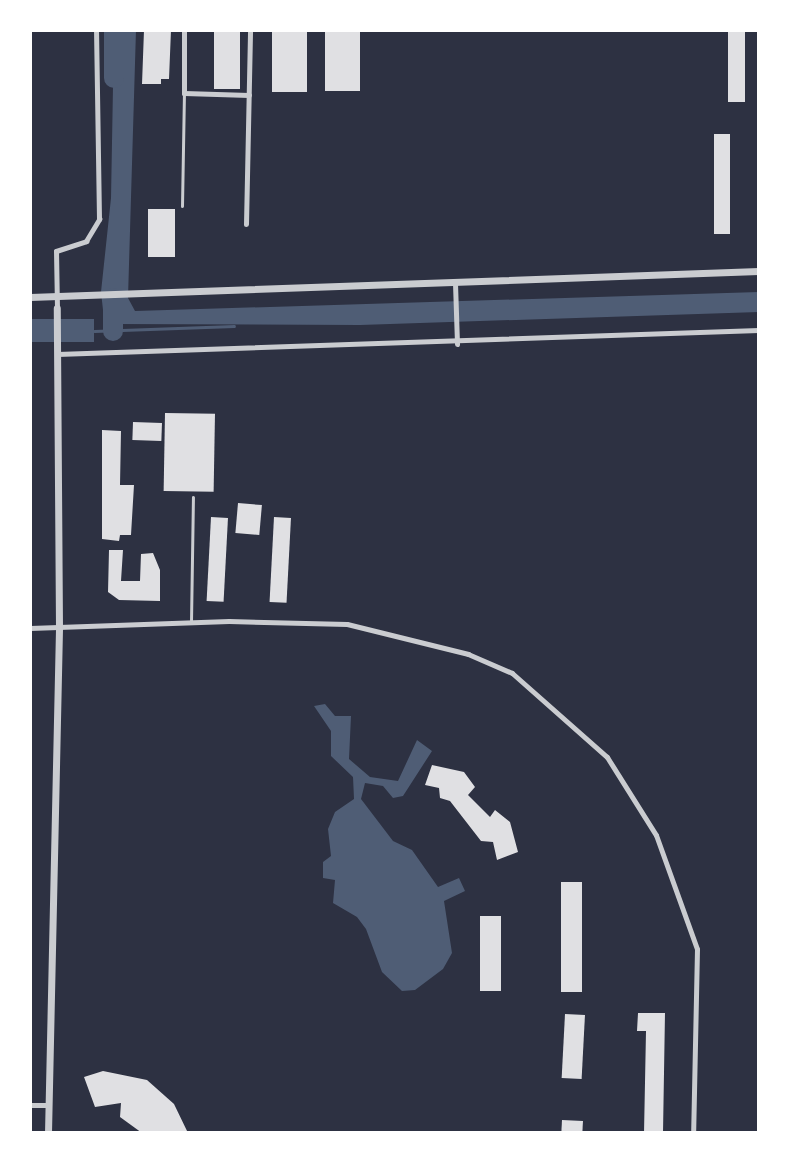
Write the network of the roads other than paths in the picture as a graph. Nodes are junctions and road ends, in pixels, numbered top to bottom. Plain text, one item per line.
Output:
1 (96, 30) edge
2 (184, 30) edge
3 (250, 30) edge
4 (184, 93) junction
5 (249, 95) junction
6 (182, 206) dead end
7 (246, 224) dead end
8 (759, 271) edge
9 (455, 283) junction
10 (57, 296) junction
11 (30, 297) edge
12 (57, 308) joint
13 (759, 330) edge
14 (457, 344) junction
15 (57, 354) junction
16 (193, 497) dead end
17 (191, 622) junction
18 (59, 627) junction
19 (30, 628) edge
20 (30, 1105) edge
21 (48, 1105) junction
22 (48, 1133) edge
23 (693, 1133) edge

1 - 10 street
2 - 4 street
3 - 5 street
4 - 5 street
4 - 6 lane
5 - 7 street
8 - 9 street
9 - 10 street
9 - 14 street
10 - 11 street
10 - 12 street
12 - 15 street
13 - 14 street
14 - 15 street
15 - 18 street
16 - 17 lane
17 - 18 street
17 - 23 street
18 - 19 street
18 - 21 street
20 - 21 street
21 - 22 street

